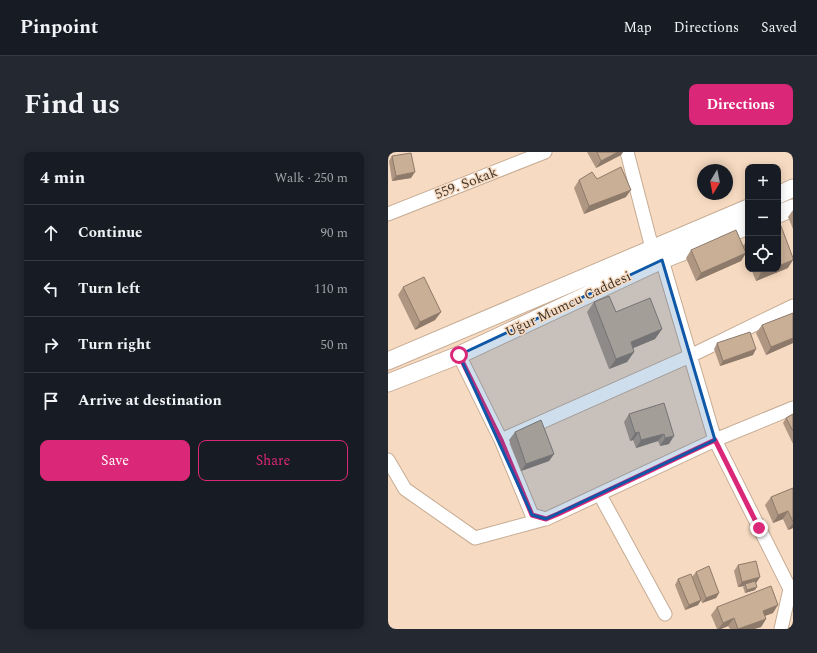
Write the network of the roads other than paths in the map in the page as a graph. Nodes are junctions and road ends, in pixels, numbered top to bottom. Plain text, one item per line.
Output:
1 (545, 152) edge
2 (627, 152) edge
3 (793, 188) edge
4 (781, 194) edge
5 (793, 208) edge
6 (745, 210) edge
7 (781, 213) edge
8 (388, 214) edge
9 (745, 227) edge
10 (657, 254) junction
11 (793, 306) edge
12 (459, 355) junction
13 (690, 356) junction
14 (388, 361) edge
15 (388, 383) edge
16 (793, 408) edge
17 (501, 440) junction
18 (715, 440) junction
19 (388, 460) edge
20 (600, 495) junction
21 (546, 519) junction
22 (791, 588) edge
23 (665, 614) dead end
24 (781, 629) edge

1 - 8 street, 559. Sokak
2 - 10 street
3 - 4 street
5 - 7 street
6 - 10 street, Uğur Mumcu Caddesi
9 - 10 street, Uğur Mumcu Caddesi
10 - 12 street, Uğur Mumcu Caddesi
10 - 13 street
10 - 14 street, Uğur Mumcu Caddesi
11 - 13 street
12 - 15 street, Uğur Mumcu Caddesi
12 - 17 street
13 - 17 street
13 - 18 street
16 - 18 street
17 - 21 street
18 - 20 street
18 - 22 street
19 - 21 street
20 - 21 street
20 - 23 street
22 - 24 street

